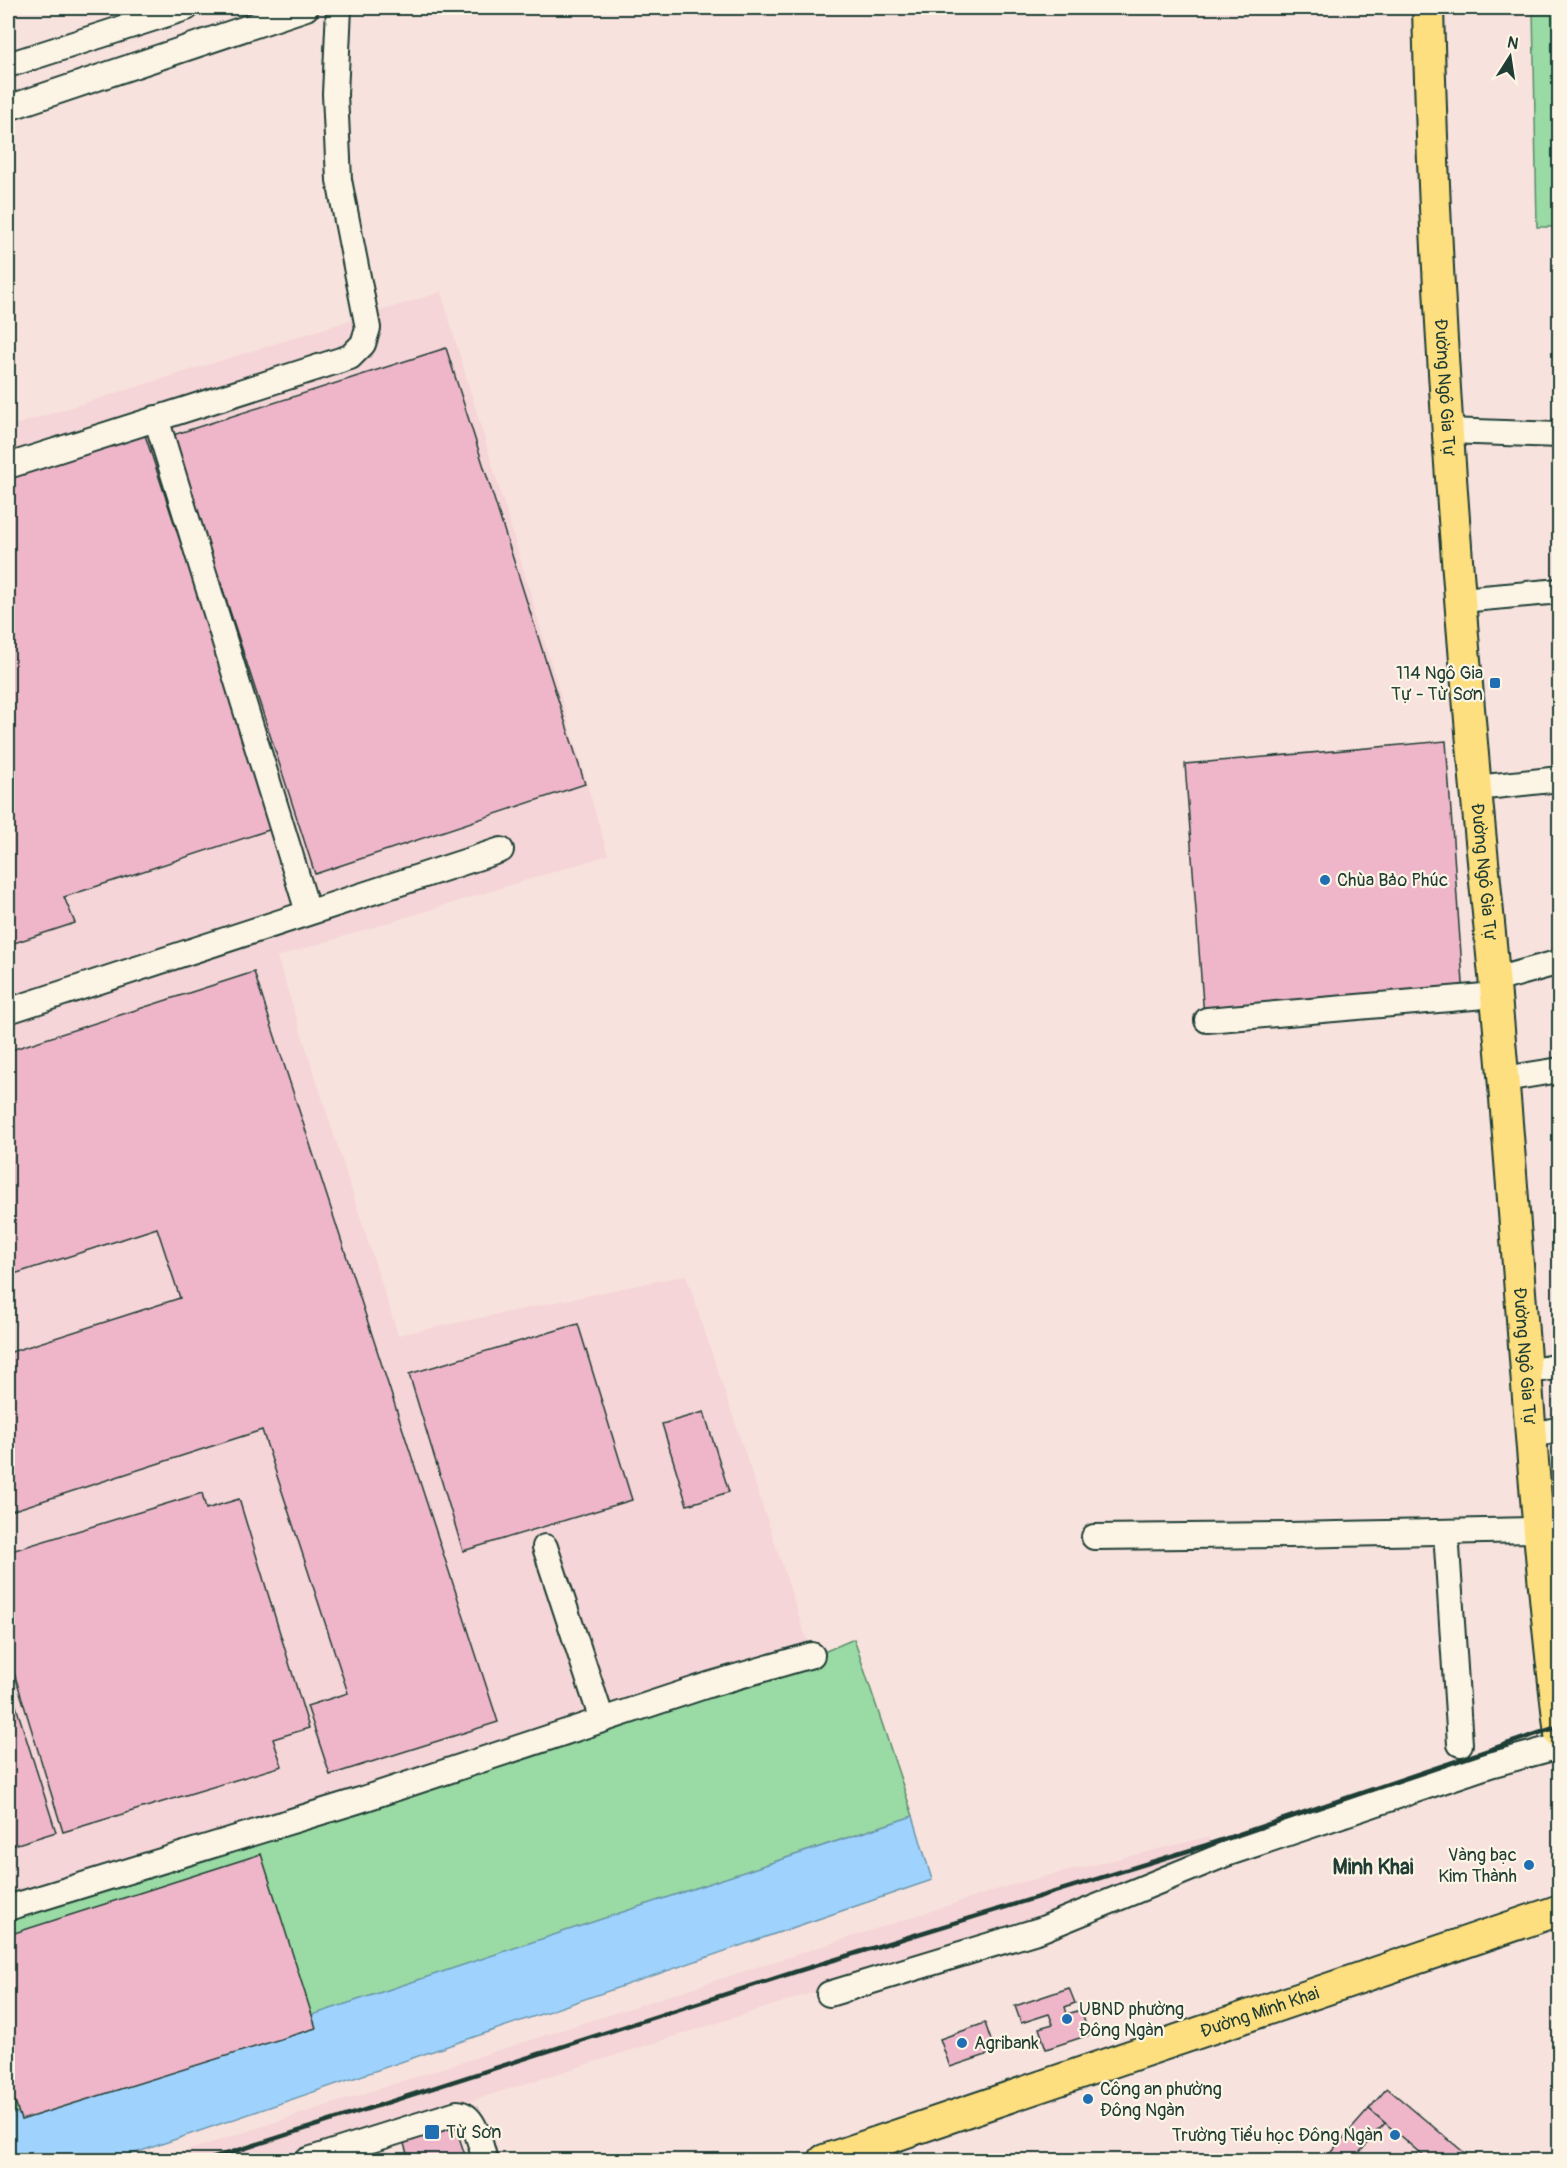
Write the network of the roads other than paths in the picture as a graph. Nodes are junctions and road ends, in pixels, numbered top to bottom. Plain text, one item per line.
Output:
1 (186, 8) edge
2 (306, 8) edge
3 (339, 8) edge
4 (1428, 8) edge
5 (8, 65) edge
6 (8, 108) edge
7 (156, 418) junction
8 (1447, 431) junction
9 (1560, 435) edge
10 (8, 466) edge
11 (1560, 591) edge
12 (1461, 600) junction
13 (1560, 779) edge
14 (1476, 788) junction
15 (501, 850) dead end
16 (308, 912) junction
17 (1560, 962) edge
18 (1495, 988) junction
19 (8, 1011) edge
20 (1207, 1020) dead end
21 (1560, 1071) edge
22 (1504, 1079) junction
23 (1560, 1366) edge
24 (1526, 1372) junction
25 (1560, 1429) edge
26 (1531, 1436) junction
27 (1446, 1532) junction
28 (1094, 1537) dead end
29 (1546, 1542) edge
30 (545, 1547) dead end
31 (812, 1654) dead end
32 (602, 1720) junction
33 (1559, 1722) edge
34 (1460, 1744) dead end
35 (1560, 1746) edge
36 (8, 1908) edge
37 (1560, 1910) edge
38 (829, 1994) dead end
39 (349, 2154) edge
40 (308, 2160) edge
41 (485, 2160) edge
42 (825, 2160) edge

1 - 5 street
2 - 6 street
3 - 7 street
4 - 8 main road, Đường Ngô Gia Tự
7 - 10 street
7 - 16 street
8 - 9 street
8 - 12 main road, Đường Ngô Gia Tự
11 - 12 street
12 - 14 main road, Đường Ngô Gia Tự
13 - 14 street
14 - 18 main road, Đường Ngô Gia Tự
15 - 16 street
16 - 19 street
17 - 18 street
18 - 20 street
18 - 22 main road, Đường Ngô Gia Tự
21 - 22 street
22 - 24 main road, Đường Ngô Gia Tự
23 - 24 street
24 - 26 main road, Đường Ngô Gia Tự
25 - 26 street
26 - 29 main road, Đường Ngô Gia Tự
27 - 28 street
27 - 29 street
27 - 34 street
29 - 33 main road, Đường Ngô Gia Tự
30 - 32 street
31 - 32 street
32 - 36 street
35 - 38 street
37 - 42 main road, Đường Minh Khai
39 - 40 street
39 - 41 street

